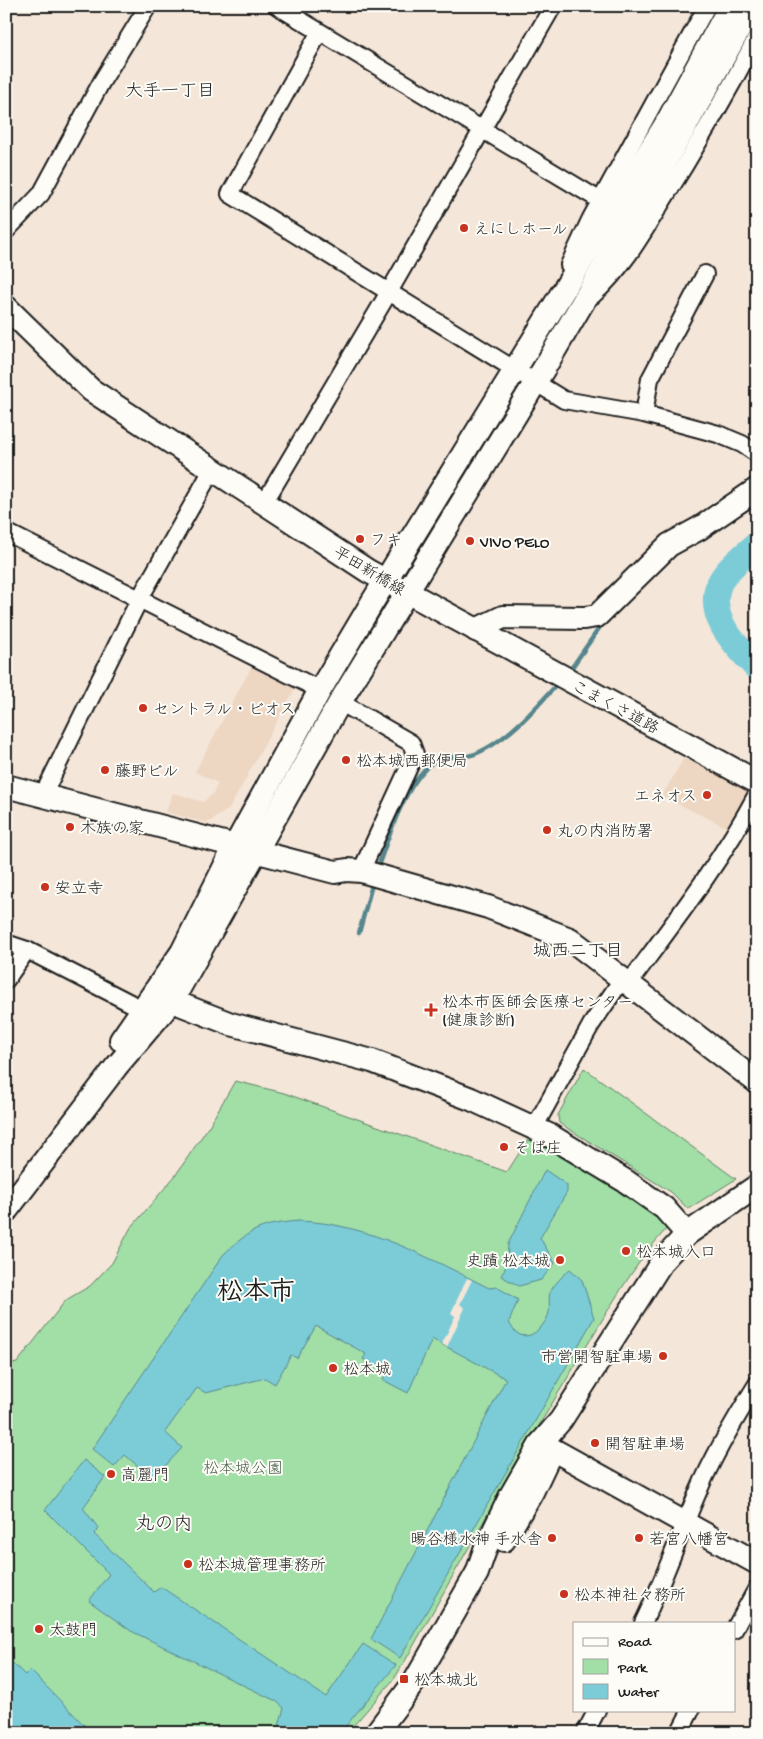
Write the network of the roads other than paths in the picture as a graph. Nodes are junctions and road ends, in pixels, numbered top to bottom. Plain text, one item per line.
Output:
1 (148, 6) edge
2 (277, 6) edge
3 (553, 6) edge
4 (707, 6) edge
5 (730, 6) edge
6 (752, 6) edge
7 (320, 33) junction
8 (757, 37) edge
9 (482, 130) junction
10 (601, 201) junction
11 (6, 232) edge
12 (705, 274) dead end
13 (389, 292) junction
14 (570, 302) junction
15 (8, 312) edge
16 (515, 371) junction
17 (535, 383) junction
18 (644, 414) junction
19 (757, 454) edge
20 (212, 470) junction
21 (757, 489) edge
22 (264, 503) junction
23 (6, 532) edge
24 (385, 581) junction
25 (405, 592) junction
26 (140, 598) junction
27 (476, 630) junction
28 (320, 690) junction
29 (340, 702) junction
30 (757, 782) edge
31 (6, 786) edge
32 (757, 794) edge
33 (42, 797) junction
34 (245, 849) junction
35 (370, 874) junction
36 (6, 943) edge
37 (28, 950) junction
38 (6, 980) edge
39 (626, 980) junction
40 (172, 1001) junction
41 (144, 1010) junction
42 (757, 1082) edge
43 (534, 1128) junction
44 (757, 1186) edge
45 (6, 1192) edge
46 (6, 1211) edge
47 (687, 1234) junction
48 (757, 1384) edge
49 (547, 1447) junction
50 (686, 1524) junction
51 (757, 1562) edge
52 (757, 1588) edge
53 (643, 1622) edge
54 (736, 1626) edge
55 (596, 1712) edge
56 (690, 1712) edge
57 (592, 1730) edge
58 (376, 1733) edge
59 (679, 1733) edge

1 - 11 street
2 - 7 street
3 - 9 street
4 - 10 street
5 - 14 street
6 - 14 street
7 - 9 street
7 - 13 street
8 - 14 street
9 - 10 street
9 - 13 street
10 - 14 street
12 - 18 street
13 - 16 street
13 - 22 street
14 - 16 street
14 - 17 street
15 - 20 street, 平田新橋線
16 - 17 street
16 - 24 street
17 - 18 street
17 - 25 street
18 - 19 street
20 - 22 street, 平田新橋線
20 - 26 street
21 - 27 street
22 - 24 street, 平田新橋線
23 - 26 street
24 - 25 street, 平田新橋線
24 - 28 street
25 - 27 street, 平田新橋線
25 - 29 street
26 - 28 street
26 - 33 street
27 - 30 street, こまくさ道路
28 - 34 street
29 - 34 street
29 - 35 street
31 - 33 street
32 - 39 street
33 - 34 street
34 - 35 street
34 - 40 street
34 - 41 street
35 - 39 street
36 - 37 street
37 - 38 street
37 - 41 street
39 - 42 street
39 - 43 street
40 - 43 street
40 - 46 street
41 - 45 street
43 - 47 street
44 - 47 street
47 - 49 street
48 - 50 street
49 - 50 street
49 - 58 street
50 - 51 street
50 - 53 street
52 - 54 street
55 - 57 street
56 - 59 street

